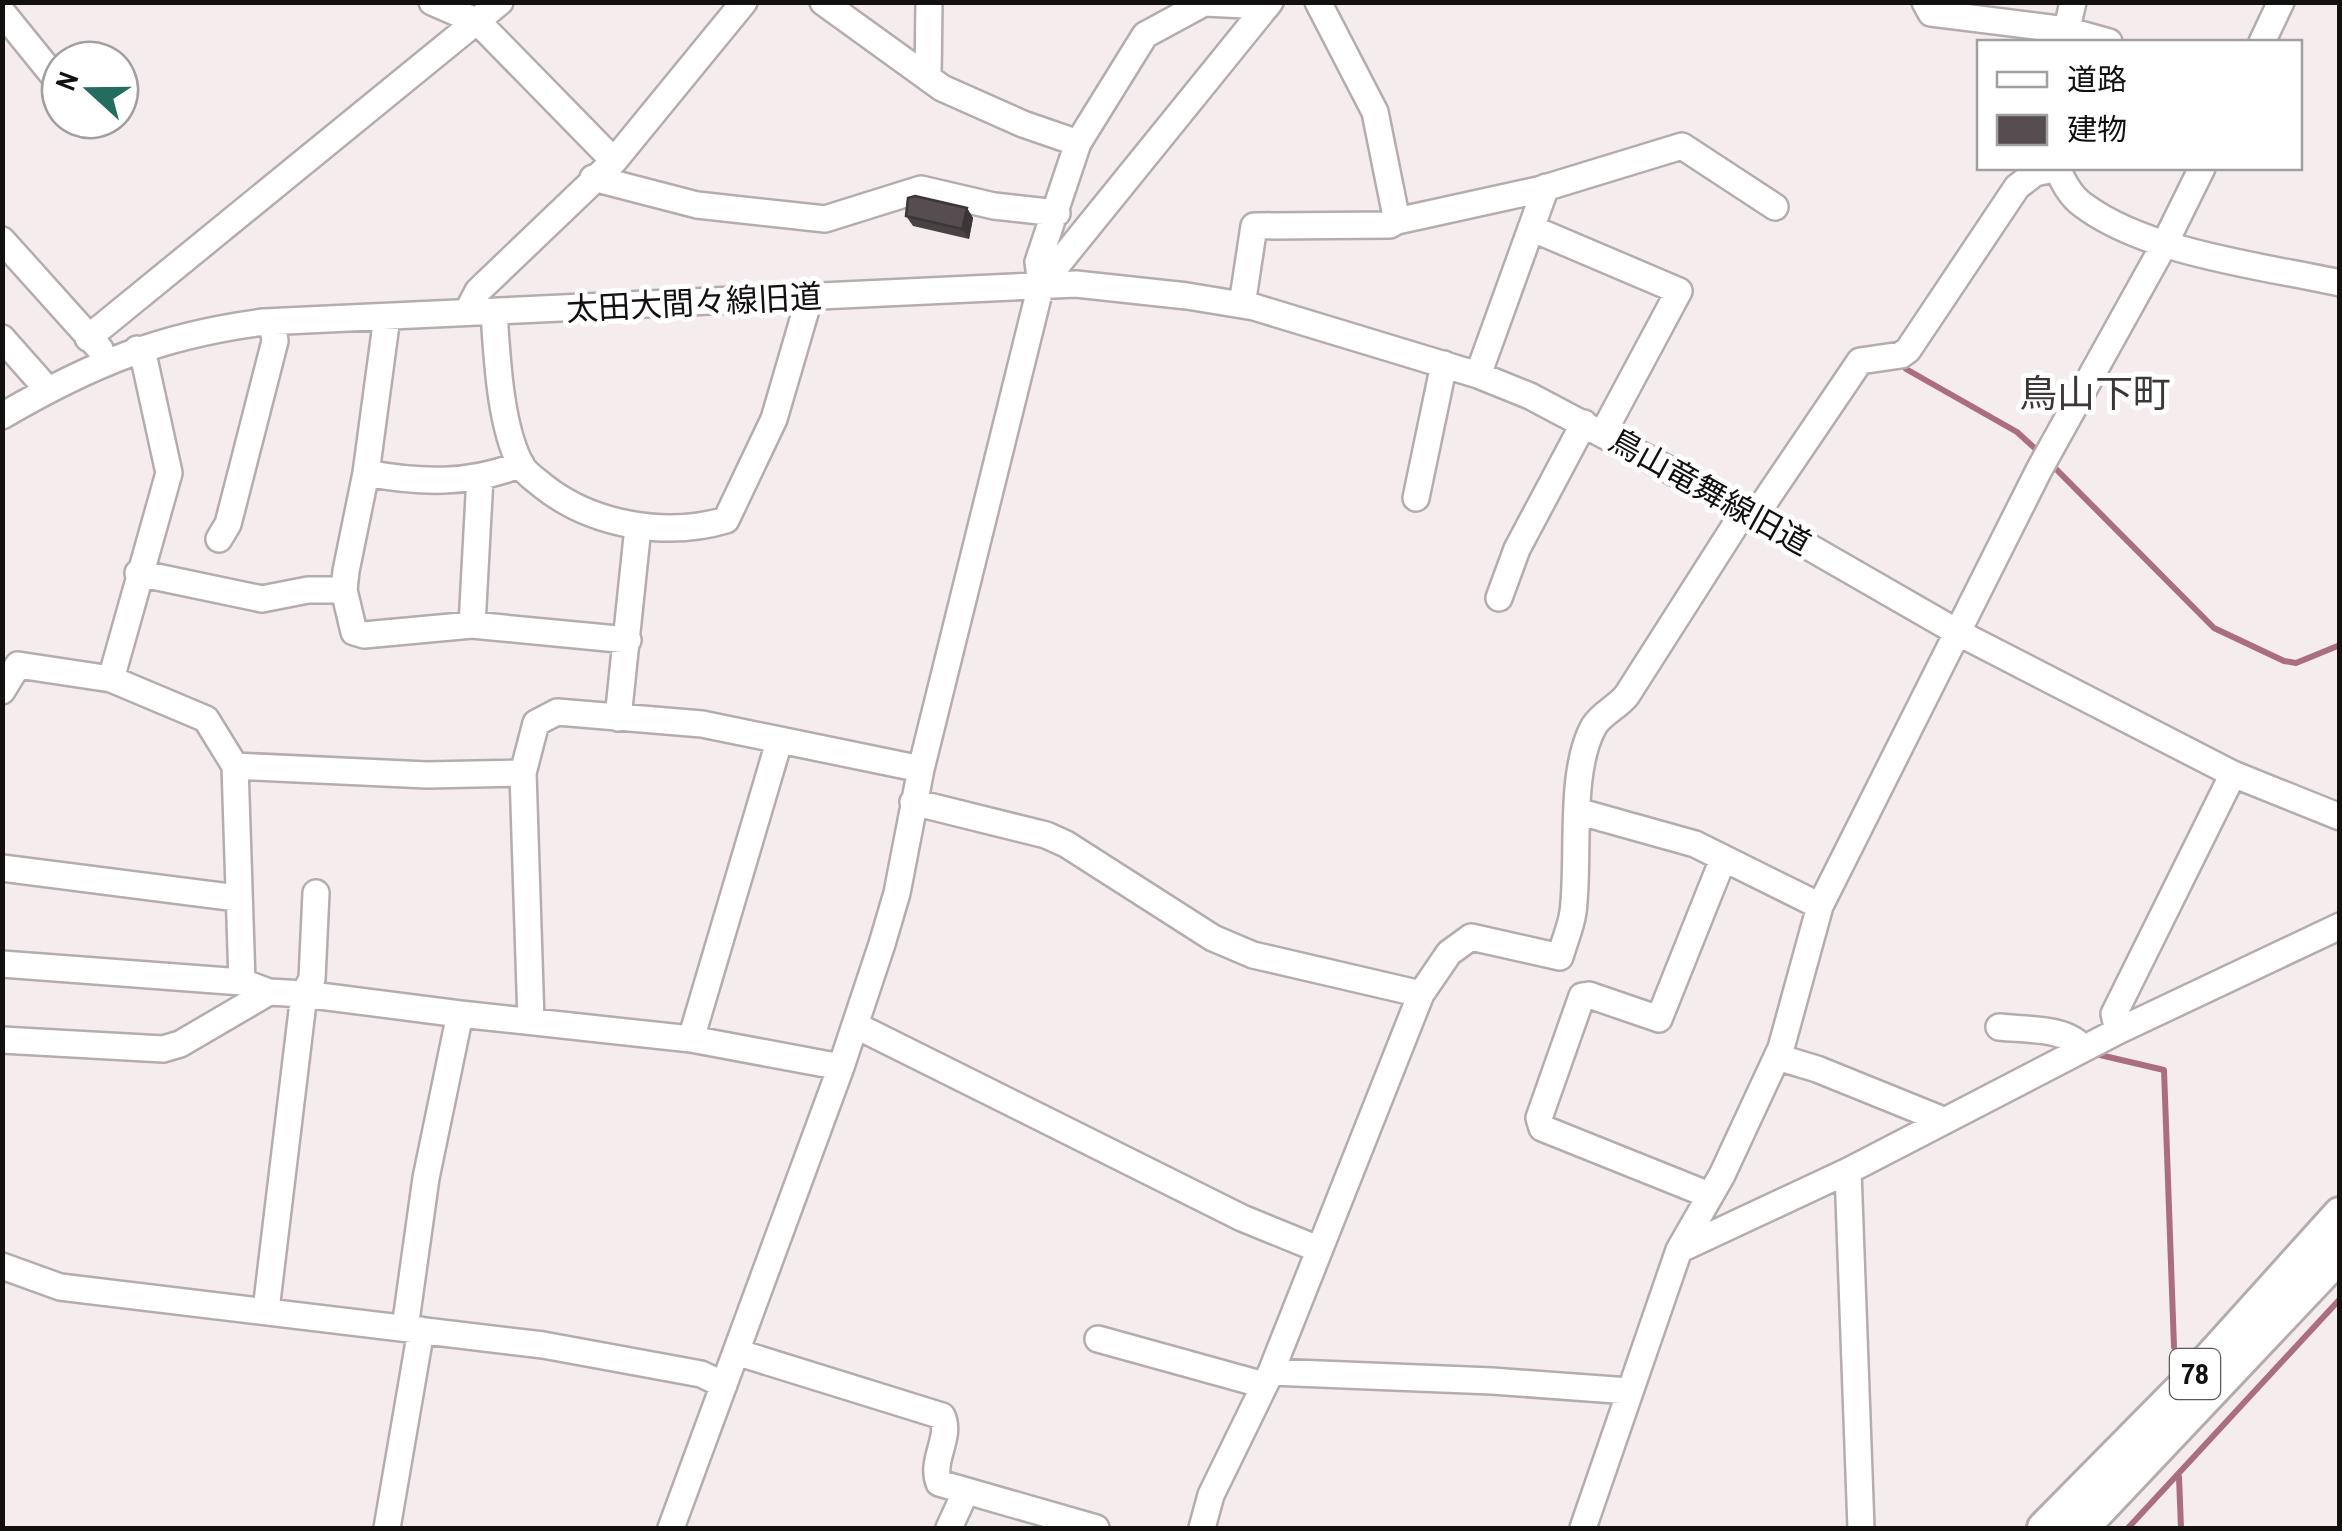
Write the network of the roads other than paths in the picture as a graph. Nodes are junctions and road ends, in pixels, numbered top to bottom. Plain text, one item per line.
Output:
1 (432, 2) edge
2 (500, 2) edge
3 (744, 2) edge
4 (822, 2) edge
5 (929, 2) edge
6 (1318, 2) edge
7 (1925, 2) edge
8 (2074, 2) edge
9 (2281, 2) edge
10 (1268, 4) edge
11 (2, 12) edge
12 (478, 22) junction
13 (2065, 36) edge
14 (2094, 40) edge
15 (2263, 40) edge
16 (40, 59) edge
17 (928, 78) junction
18 (1078, 143) junction
19 (604, 169) junction
20 (2049, 170) edge
21 (2058, 170) edge
22 (2201, 170) edge
23 (1546, 187) junction
24 (1775, 208) dead end
25 (1057, 212) junction
26 (1397, 221) junction
27 (1531, 228) junction
28 (2, 240) edge
29 (2164, 244) junction
30 (2340, 284) edge
31 (1041, 285) junction
32 (810, 296) junction
33 (1242, 305) junction
34 (466, 312) junction
35 (494, 313) junction
36 (387, 317) junction
37 (272, 322) junction
38 (2, 338) edge
39 (88, 338) junction
40 (137, 349) junction
41 (111, 359) junction
42 (1444, 364) junction
43 (1478, 375) junction
44 (48, 390) junction
45 (2, 416) edge
46 (1594, 428) junction
47 (518, 456) junction
48 (366, 474) junction
49 (480, 476) junction
50 (1416, 498) dead end
51 (1750, 513) junction
52 (638, 527) junction
53 (219, 539) dead end
54 (138, 572) junction
55 (344, 590) junction
56 (1499, 598) dead end
57 (472, 625) junction
58 (1957, 632) junction
59 (628, 640) junction
60 (111, 679) junction
61 (2, 691) edge
62 (618, 718) junction
63 (780, 742) junction
64 (235, 766) junction
65 (921, 770) junction
66 (524, 773) junction
67 (2233, 774) junction
68 (913, 802) junction
69 (1577, 811) junction
70 (2340, 817) edge
71 (1723, 860) junction
72 (2, 868) edge
73 (316, 894) dead end
74 (237, 898) junction
75 (1820, 906) junction
76 (2340, 926) edge
77 (2, 964) edge
78 (242, 982) junction
79 (270, 992) junction
80 (304, 994) junction
81 (1421, 994) junction
82 (460, 1014) junction
83 (531, 1021) junction
84 (856, 1025) junction
85 (1999, 1027) dead end
86 (2118, 1031) junction
87 (691, 1039) junction
88 (2, 1040) edge
89 (2083, 1049) junction
90 (1778, 1057) junction
91 (841, 1066) junction
92 (1943, 1120) junction
93 (1848, 1171) junction
94 (1709, 1196) junction
95 (2340, 1214) edge
96 (1318, 1249) junction
97 (1679, 1250) junction
98 (2340, 1255) edge
99 (2, 1266) edge
100 (266, 1310) junction
101 (413, 1329) junction
102 (1098, 1340) dead end
103 (736, 1352) junction
104 (1268, 1379) junction
105 (724, 1385) junction
106 (1629, 1391) junction
107 (966, 1491) junction
108 (387, 1528) edge
109 (671, 1528) edge
110 (949, 1528) edge
111 (1096, 1528) edge
112 (1202, 1528) edge
113 (1582, 1528) edge
114 (1861, 1528) edge
115 (2044, 1528) edge
116 (2082, 1528) edge

1 - 12 street
2 - 12 street
3 - 19 street
4 - 17 street
5 - 17 street
6 - 26 street
7 - 13 street
8 - 13 street
9 - 15 street
10 - 18 street
10 - 31 street
11 - 16 street
12 - 19 street
12 - 39 street
13 - 14 street
17 - 18 street
18 - 25 street
19 - 25 street
19 - 34 street
20 - 51 street
21 - 29 street
22 - 29 street
23 - 24 street
23 - 26 street
23 - 27 street
25 - 31 street
26 - 33 street
27 - 43 street
27 - 46 street
28 - 39 street
29 - 30 street
29 - 58 street
31 - 32 street, 太田大間々線旧道
31 - 33 street, 鳥山竜舞線旧道
31 - 65 street
32 - 35 street, 太田大間々線旧道
32 - 52 street
33 - 42 street, 鳥山竜舞線旧道
34 - 35 street, 太田大間々線旧道
34 - 36 street, 太田大間々線旧道
35 - 47 street
36 - 37 street, 太田大間々線旧道
36 - 48 street
37 - 40 street, 太田大間々線旧道
37 - 53 street
38 - 44 street
39 - 41 street
40 - 41 street, 太田大間々線旧道
40 - 54 street
41 - 44 street, 太田大間々線旧道
42 - 43 street, 鳥山竜舞線旧道
42 - 50 street
43 - 46 street, 鳥山竜舞線旧道
44 - 45 street, 太田大間々線旧道
46 - 51 street, 鳥山竜舞線旧道
46 - 56 street
47 - 49 street
47 - 52 street
48 - 49 street
48 - 55 street
49 - 57 street
51 - 58 street, 鳥山竜舞線旧道
51 - 69 street
52 - 59 street
54 - 55 street
54 - 60 street
55 - 57 street
57 - 59 street
58 - 67 street, 鳥山竜舞線旧道
58 - 75 street
59 - 62 street
60 - 61 street
60 - 64 street
62 - 63 street
62 - 66 street
63 - 65 street
63 - 87 street
64 - 66 street
64 - 74 street
65 - 68 street
66 - 83 street
67 - 70 street, 鳥山竜舞線旧道
67 - 86 street
68 - 81 street
68 - 84 street
69 - 71 street
69 - 81 street
71 - 75 street
71 - 94 street
72 - 74 street
73 - 80 street
74 - 78 street
75 - 90 street
76 - 86 street
77 - 78 street
78 - 79 street
79 - 80 street
79 - 88 street
80 - 82 street
80 - 100 street
81 - 96 street
82 - 83 street
82 - 101 street
83 - 87 street
84 - 91 street
84 - 96 street
85 - 89 street
86 - 89 street
87 - 91 street
89 - 92 street
90 - 92 street
90 - 94 street
91 - 103 street
92 - 93 street
93 - 97 street
93 - 114 street
94 - 97 street
95 - 115 main road, 78
96 - 104 street
97 - 106 street
98 - 116 main road, 78
99 - 100 street
100 - 101 street
101 - 105 street
101 - 108 street
102 - 104 street
103 - 105 street
103 - 107 street
104 - 106 street
104 - 112 street
105 - 109 street
106 - 113 street
107 - 110 street
107 - 111 street

